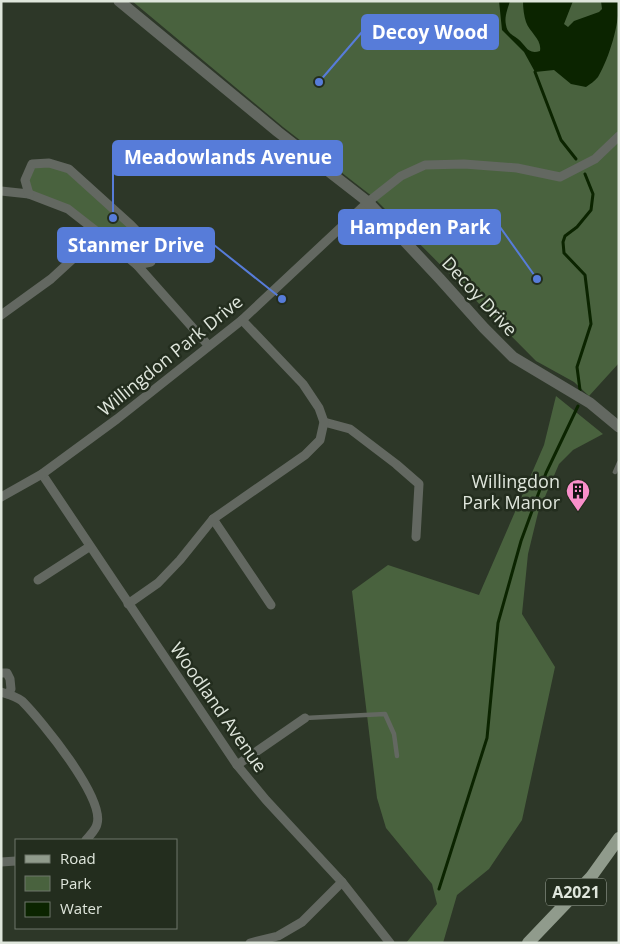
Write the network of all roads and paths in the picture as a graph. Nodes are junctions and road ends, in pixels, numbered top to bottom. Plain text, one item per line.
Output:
1 (119, 1) edge
2 (619, 136) edge
3 (1, 191) edge
4 (29, 194) junction
5 (368, 202) junction
6 (100, 234) junction
7 (137, 265) junction
8 (1, 315) edge
9 (242, 320) junction
10 (208, 345) junction
11 (324, 422) junction
12 (619, 427) edge
13 (619, 463) edge
14 (615, 472) dead end
15 (42, 474) junction
16 (1, 496) edge
17 (214, 518) junction
18 (416, 537) dead end
19 (89, 547) junction
20 (38, 580) dead end
21 (128, 604) junction
22 (271, 605) dead end
23 (1, 673) edge
24 (5, 693) edge
25 (306, 718) joint
26 (397, 756) dead end
27 (237, 765) junction
28 (619, 838) edge
29 (87, 839) edge
30 (15, 861) edge
31 (1, 862) edge
32 (342, 882) junction
33 (250, 943) edge
34 (390, 943) edge
35 (528, 943) edge

1 - 5 street, Decoy Drive
2 - 5 street, Willingdon Park Drive
3 - 4 street
4 - 6 street
4 - 7 street
5 - 9 street, Willingdon Park Drive
5 - 12 street, Decoy Drive
6 - 7 street
6 - 8 street
7 - 10 street
9 - 10 street, Willingdon Park Drive
9 - 11 street
10 - 15 street, Willingdon Park Drive
11 - 17 street
11 - 18 street
13 - 14 lane
15 - 16 street, Willingdon Park Drive
15 - 19 street, Woodland Avenue
17 - 21 street
17 - 22 street
19 - 20 street
19 - 21 street, Woodland Avenue
21 - 27 street, Woodland Avenue
23 - 24 street
24 - 29 street
25 - 26 lane
25 - 27 street
27 - 32 street, Woodland Avenue
28 - 35 main road, A2021
30 - 31 street
32 - 33 street
32 - 34 street, Woodland Avenue

